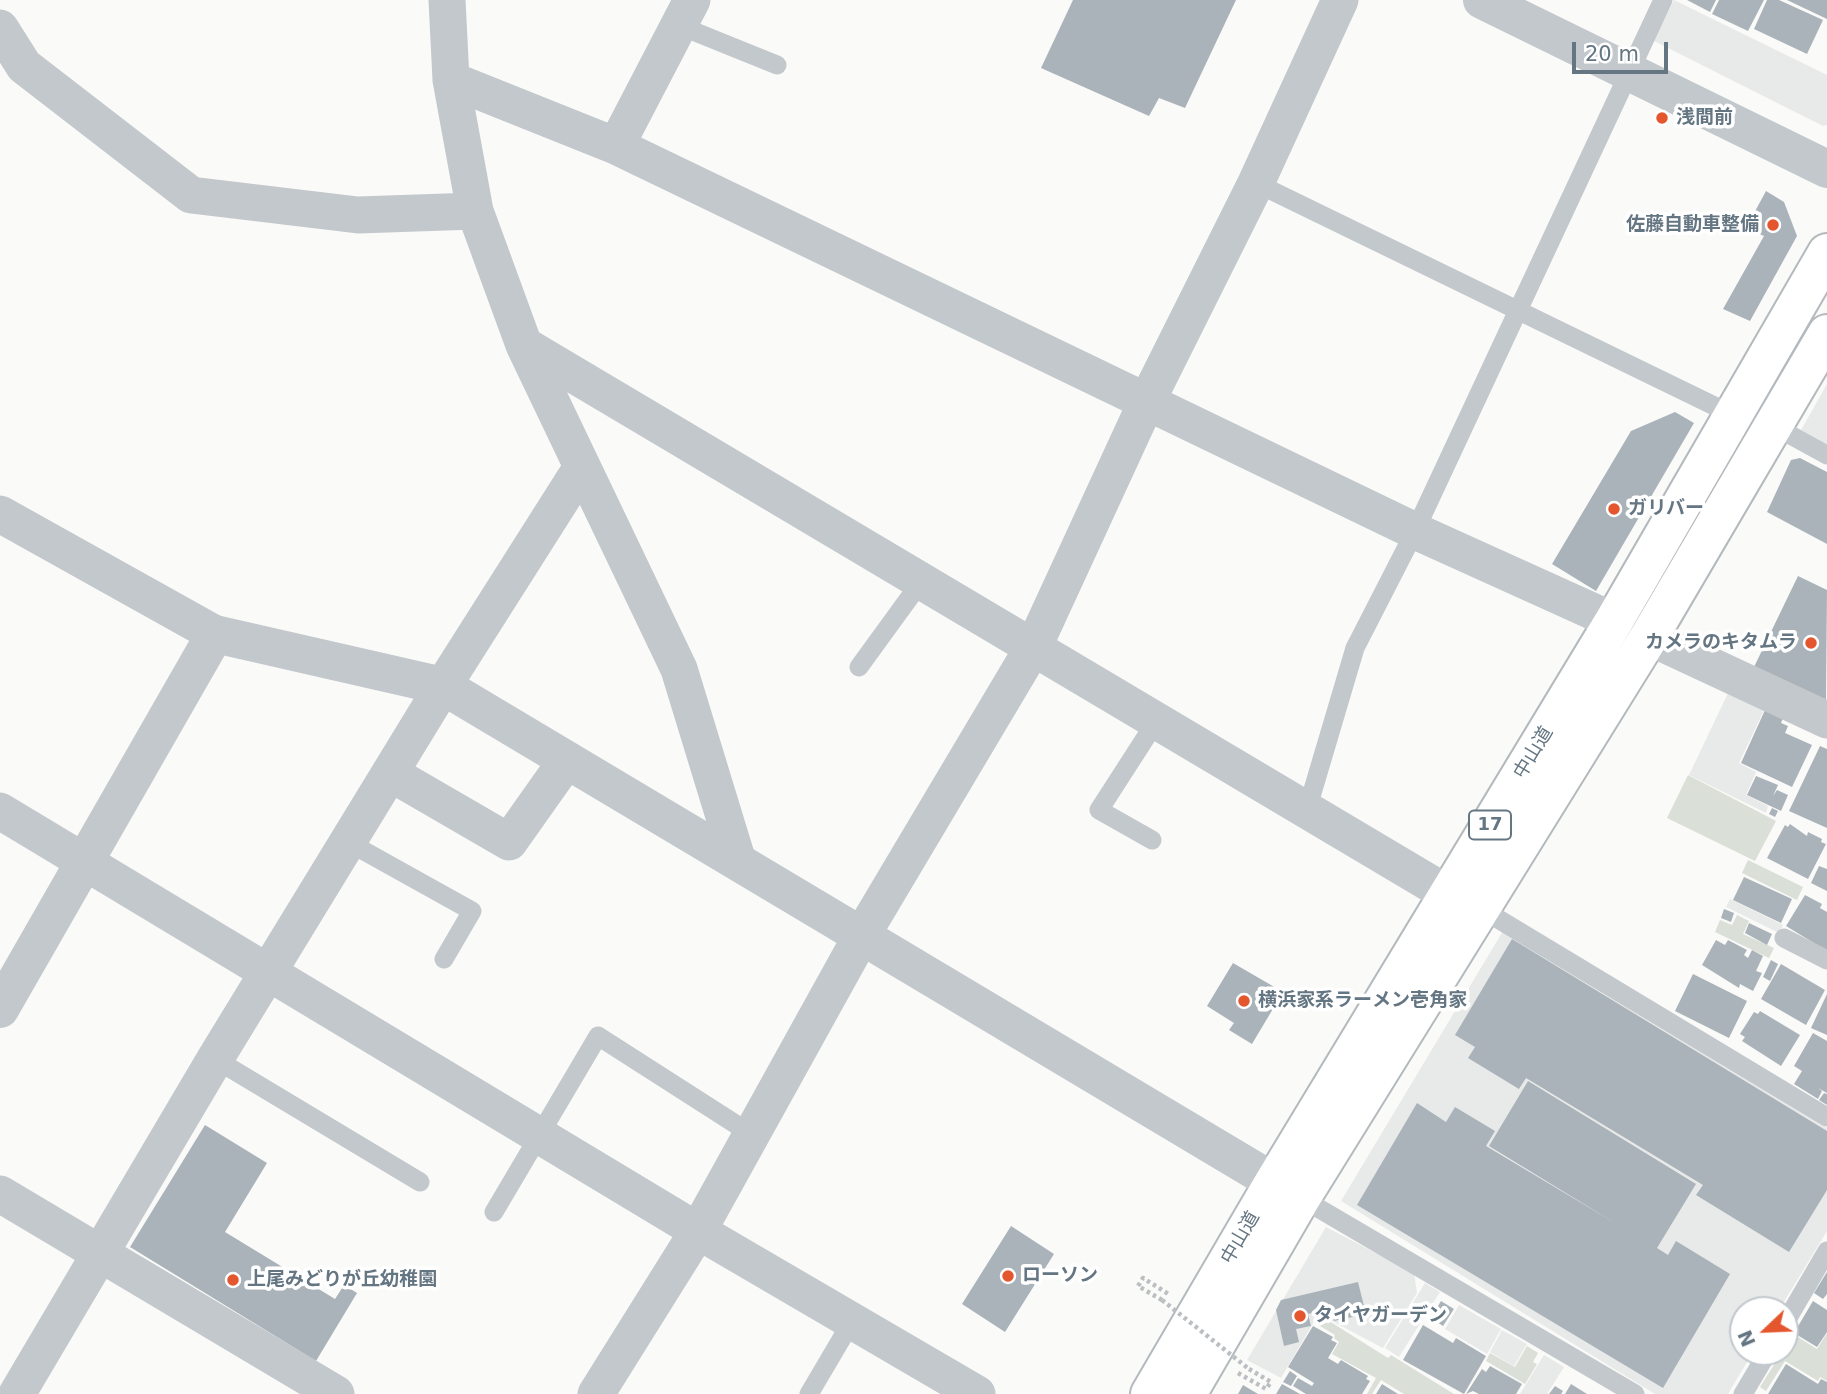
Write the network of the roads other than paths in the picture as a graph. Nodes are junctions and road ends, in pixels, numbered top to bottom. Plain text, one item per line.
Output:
1 (447, 0) edge
2 (1340, 0) edge
3 (1482, 0) edge
4 (1663, 0) edge
5 (685, 13) edge
6 (5, 21) edge
7 (777, 65) dead end
8 (1630, 70) junction
9 (451, 80) junction
10 (616, 146) junction
11 (1827, 169) edge
12 (1256, 183) junction
13 (475, 211) junction
14 (1827, 253) edge
15 (1516, 311) junction
16 (1827, 334) edge
17 (524, 345) junction
18 (1146, 403) junction
19 (1735, 416) junction
20 (1774, 426) junction
21 (1827, 455) edge
22 (582, 467) junction
23 (0, 514) edge
24 (1415, 531) junction
25 (923, 579) junction
26 (1614, 621) junction
27 (215, 634) junction
28 (1648, 637) junction
29 (1034, 646) junction
30 (859, 667) dead end
31 (443, 686) junction
32 (1157, 720) junction
33 (1827, 720) edge
34 (567, 760) junction
35 (390, 773) junction
36 (1307, 810) junction
37 (0, 811) edge
38 (1152, 840) dead end
39 (348, 842) junction
40 (85, 861) junction
41 (738, 862) junction
42 (1464, 901) junction
43 (862, 935) junction
44 (1784, 938) dead end
45 (444, 959) dead end
46 (1827, 960) edge
47 (269, 973) junction
48 (0, 1009) edge
49 (215, 1059) junction
50 (1827, 1116) edge
51 (751, 1134) junction
52 (540, 1136) junction
53 (420, 1182) dead end
54 (1288, 1190) junction
55 (0, 1194) edge
56 (494, 1212) dead end
57 (698, 1231) junction
58 (1827, 1251) edge
59 (103, 1254) junction
60 (1799, 1299) edge
61 (852, 1321) junction
62 (1760, 1366) edge
63 (17, 1394) edge
64 (336, 1394) edge
65 (596, 1394) edge
66 (809, 1394) edge
67 (977, 1394) edge
68 (1150, 1394) edge
69 (1187, 1394) edge
70 (1635, 1394) edge
71 (1744, 1394) edge

1 - 9 street
2 - 12 street
3 - 8 street
4 - 8 lane
5 - 7 lane
5 - 10 street
6 - 13 street
8 - 11 street
8 - 15 lane
9 - 10 street
9 - 13 street
10 - 18 street
12 - 15 lane
12 - 18 street
13 - 17 street
14 - 19 highway, 中山道 / 17
15 - 19 lane
15 - 24 lane
16 - 20 highway, 中山道 / 17
17 - 22 street
17 - 25 street
18 - 24 street
18 - 29 street
19 - 26 highway, 中山道 / 17
20 - 21 lane
20 - 28 highway, 中山道 / 17
22 - 31 street
22 - 41 street
23 - 27 street
24 - 26 street
24 - 36 lane
25 - 29 street
25 - 30 lane
26 - 42 highway, 中山道 / 17
27 - 31 street
27 - 40 street
28 - 33 street
28 - 42 highway, 中山道 / 17
29 - 32 street
29 - 43 street
31 - 34 street
31 - 35 street
32 - 36 street
32 - 38 lane
34 - 35 street
34 - 41 street
35 - 39 street
36 - 42 street
37 - 40 street
39 - 45 lane
39 - 47 street
40 - 47 street
40 - 48 street
41 - 43 street
42 - 50 lane
42 - 54 highway, 中山道 / 17
43 - 51 street
43 - 54 street
44 - 46 lane
47 - 49 street
47 - 52 street
49 - 53 lane
49 - 59 street
51 - 52 lane
51 - 57 street
52 - 56 lane
52 - 57 street
54 - 68 highway, 中山道 / 17
54 - 69 highway, 中山道 / 17
54 - 70 lane
55 - 59 street
57 - 61 street
57 - 65 street
58 - 60 lane
59 - 63 street
59 - 64 street
61 - 66 lane
61 - 67 street
62 - 71 lane

